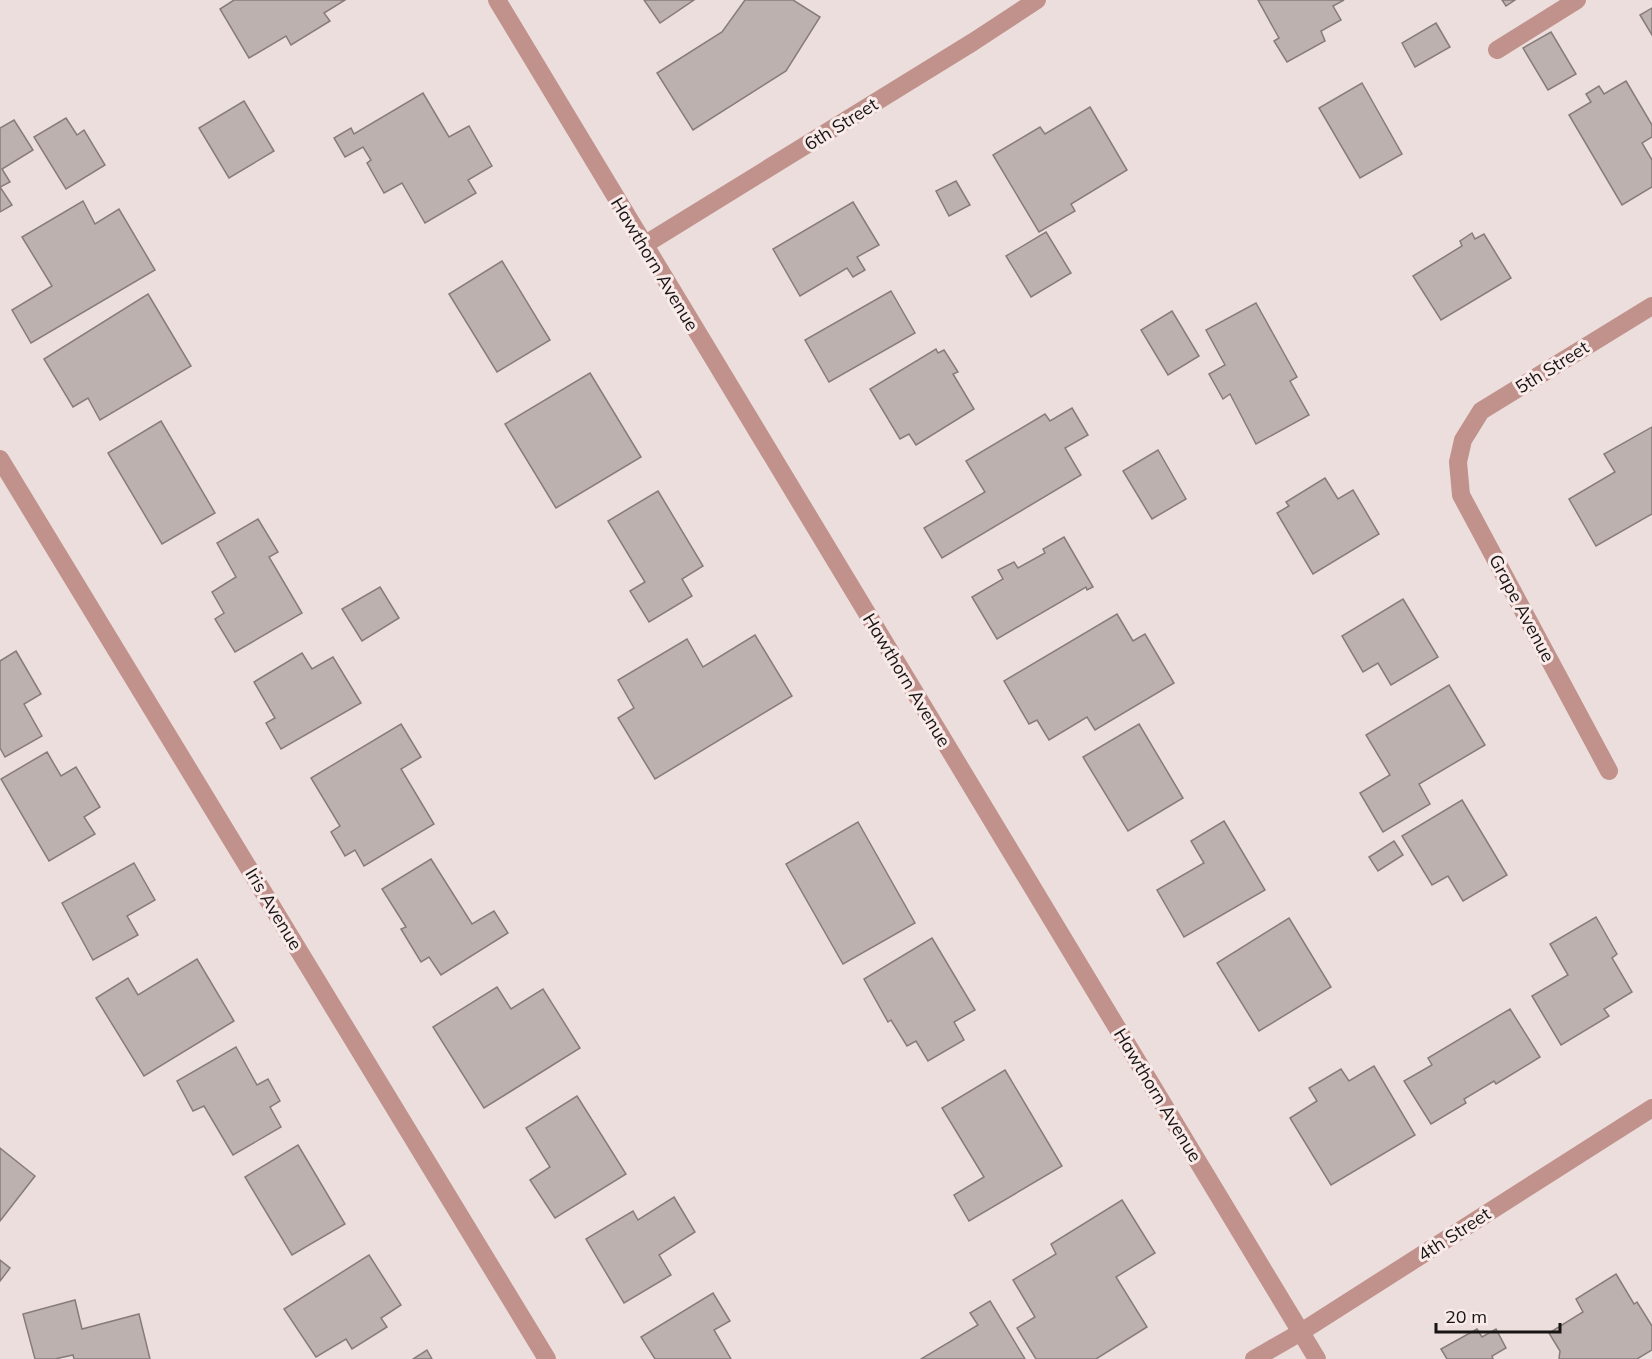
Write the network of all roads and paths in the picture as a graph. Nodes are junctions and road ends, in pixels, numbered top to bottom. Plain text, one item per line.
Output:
1 (497, 0) edge
2 (1037, 0) edge
3 (1577, 0) edge
4 (1497, 50) dead end
5 (644, 245) junction
6 (1652, 306) edge
7 (1463, 440) joint
8 (0, 459) edge
9 (1610, 771) dead end
10 (1652, 1108) edge
11 (1301, 1332) junction
12 (547, 1359) edge
13 (1254, 1359) edge
14 (1317, 1359) edge

1 - 5 street, Hawthorn Avenue
2 - 5 street, 6th Street
3 - 4 street
5 - 11 street, Hawthorn Avenue
6 - 7 street, 5th Street
7 - 9 street, Grape Avenue
8 - 12 street, Iris Avenue
10 - 11 street, 4th Street
11 - 13 street, 4th Street
11 - 14 street, Hawthorn Avenue

